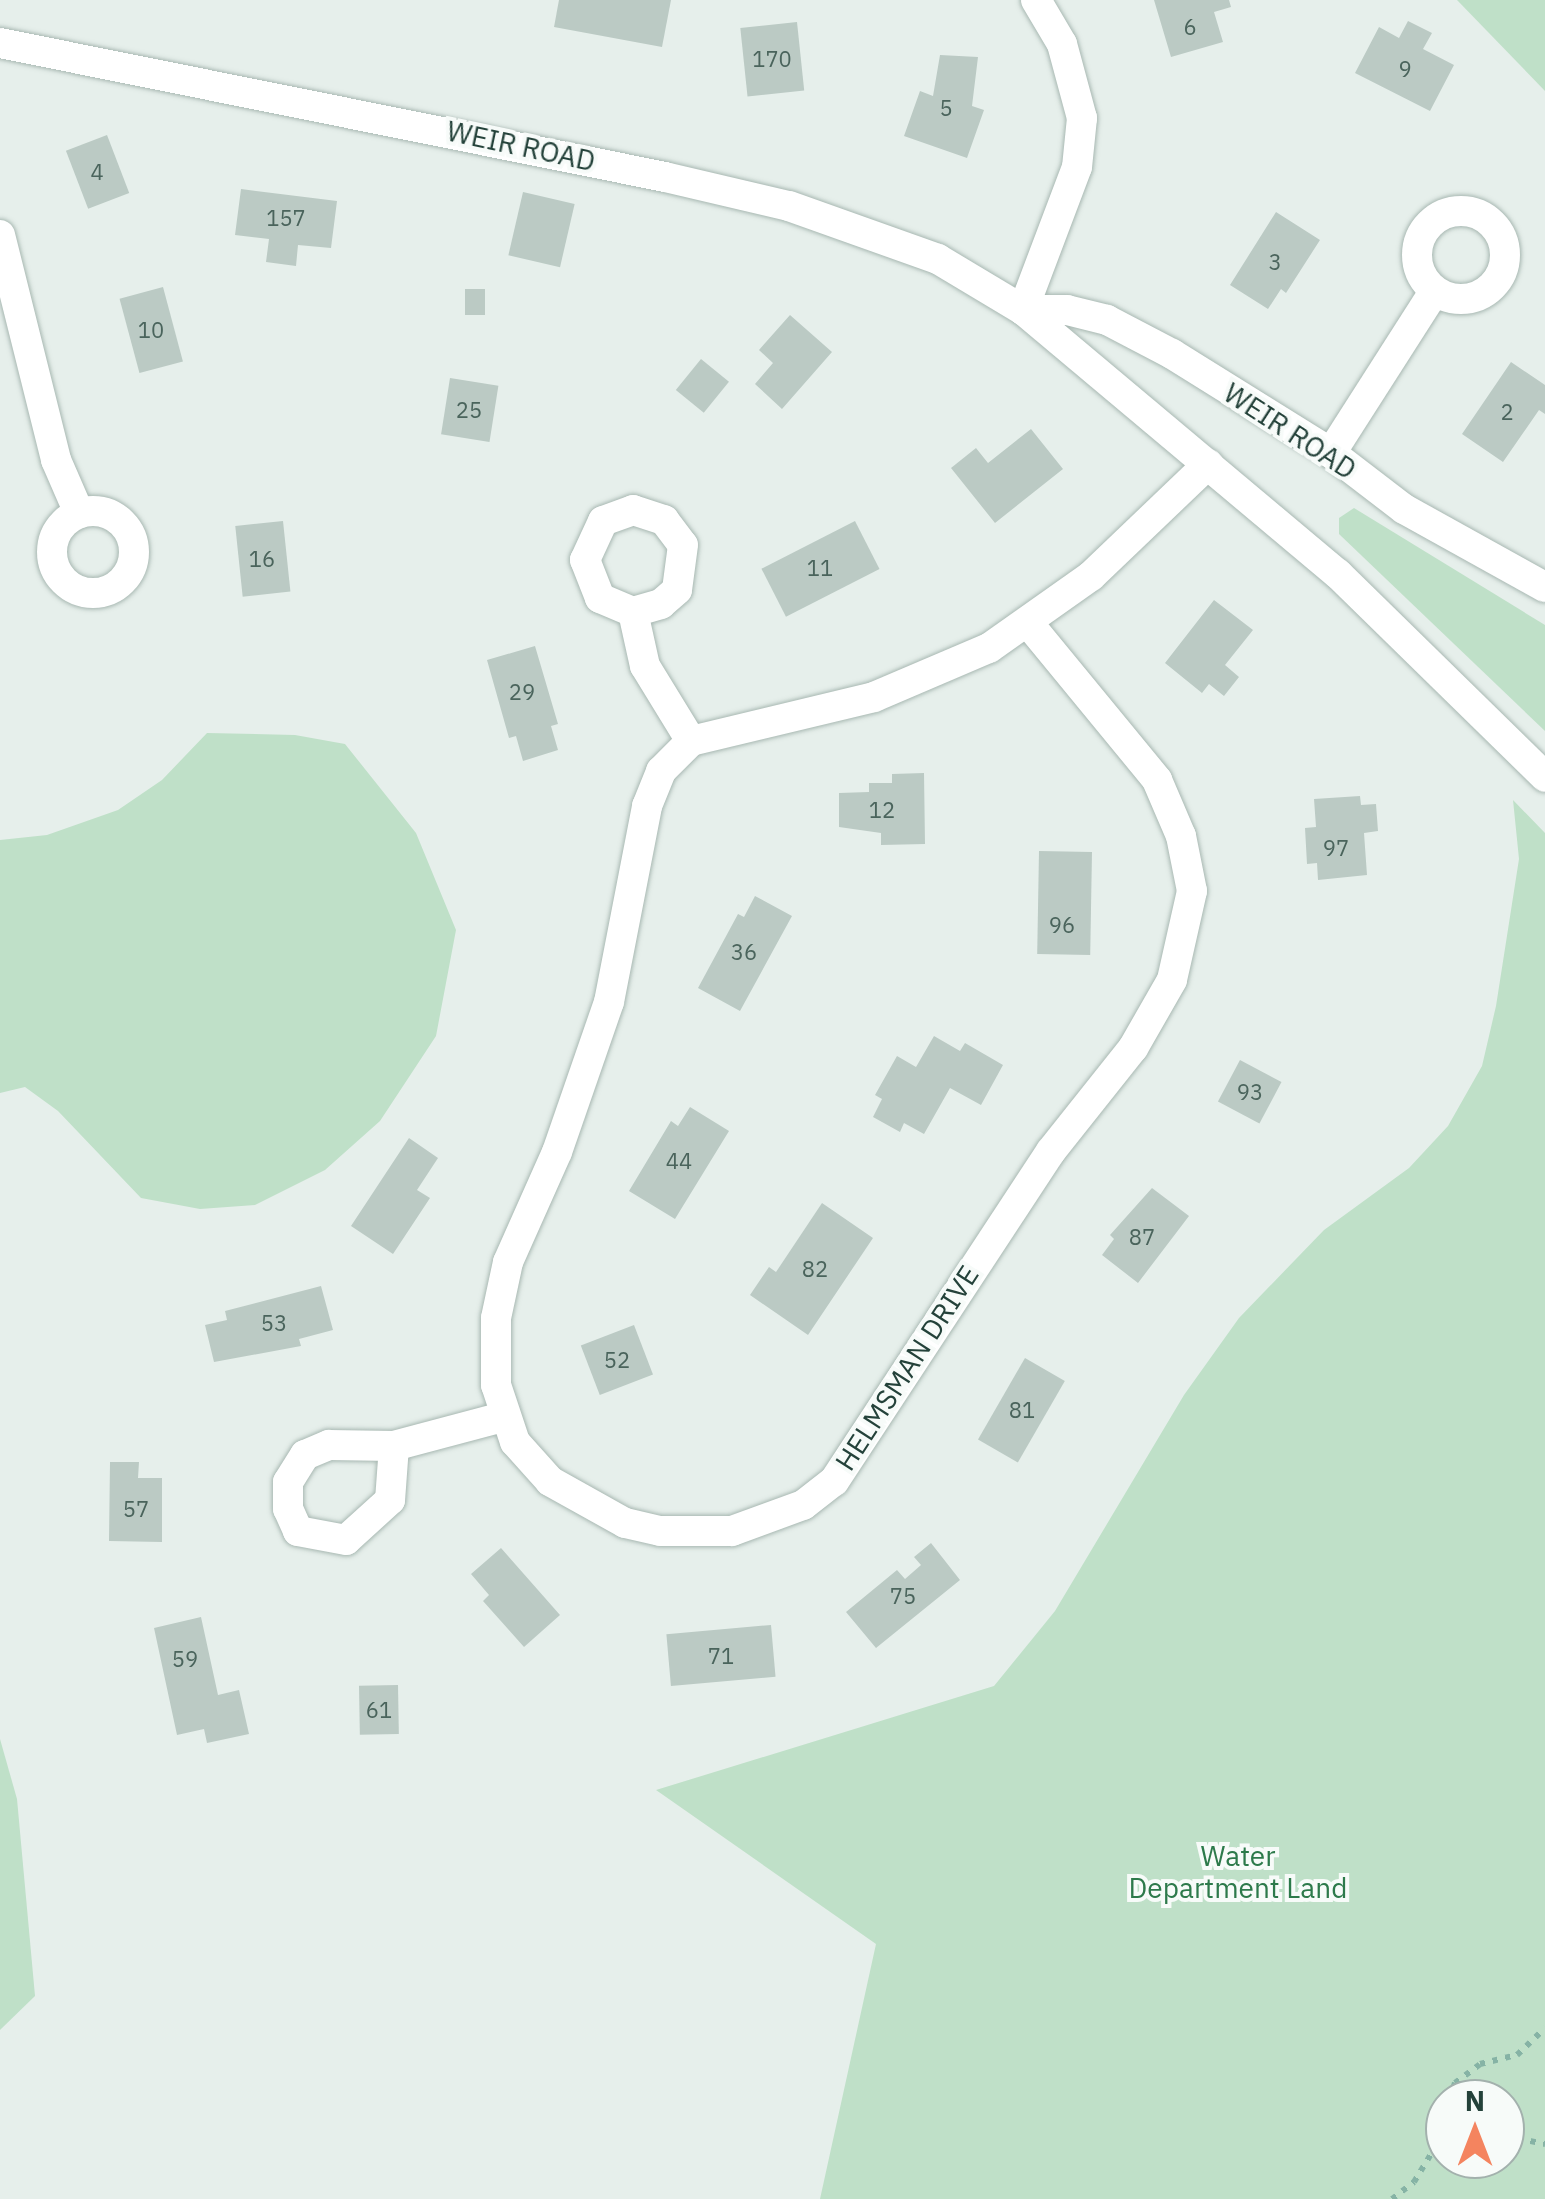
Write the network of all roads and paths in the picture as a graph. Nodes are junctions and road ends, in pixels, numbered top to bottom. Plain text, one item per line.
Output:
1 (1036, 0) edge
2 (0, 42) edge
3 (0, 235) edge
4 (1434, 292) dead end
5 (1022, 310) junction
6 (1331, 453) junction
7 (1208, 464) junction
8 (79, 514) dead end
9 (1545, 588) edge
10 (633, 612) dead end
11 (1028, 624) junction
12 (691, 741) junction
13 (1545, 777) edge
14 (502, 1417) junction
15 (394, 1446) dead end
16 (1545, 2028) edge
17 (1460, 2079) edge
18 (1425, 2164) edge
19 (1392, 2199) edge

1 - 5 street
2 - 5 street, WEIR ROAD
3 - 8 street
4 - 6 street
5 - 6 street, WEIR ROAD
5 - 7 street, WEIR ROAD
6 - 9 street, WEIR ROAD
7 - 11 street
7 - 13 street, WEIR ROAD
10 - 12 street
11 - 12 street
11 - 14 street, HELMSMAN DRIVE
12 - 14 street, HELMSMAN DRIVE
14 - 15 street
16 - 17 path
18 - 19 path

